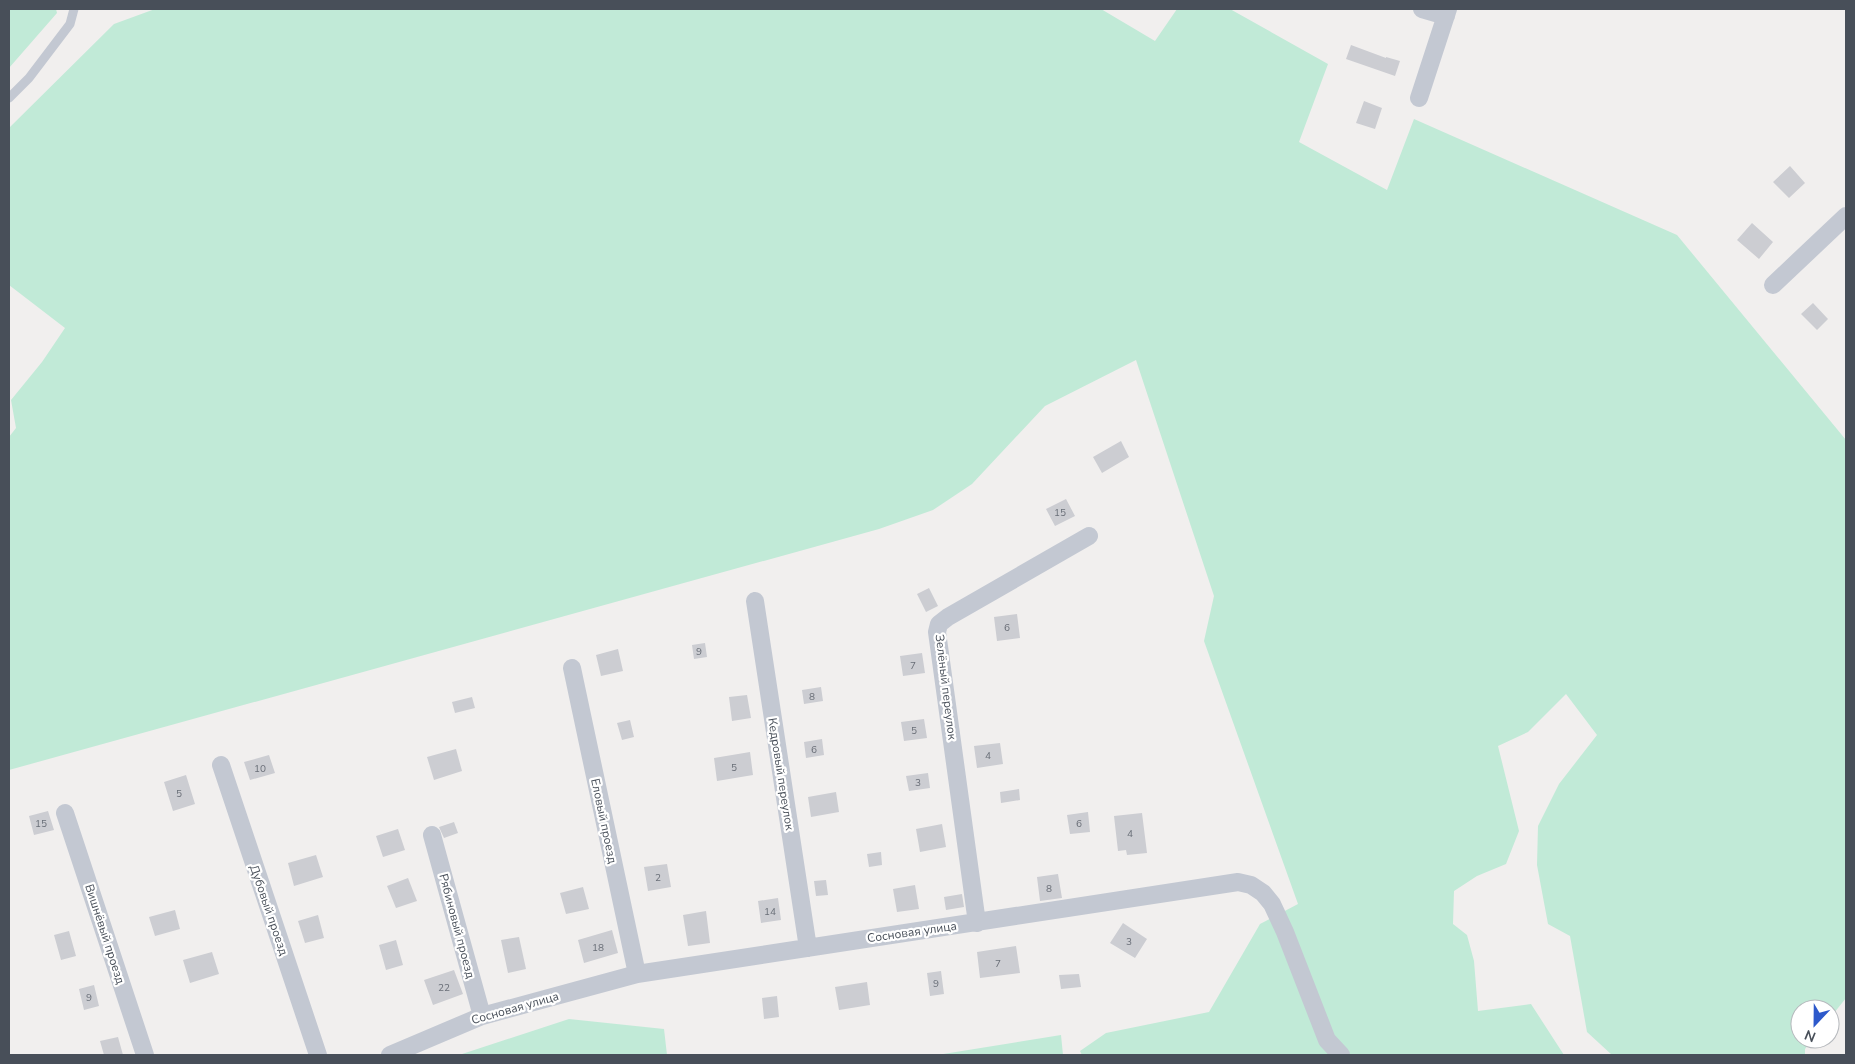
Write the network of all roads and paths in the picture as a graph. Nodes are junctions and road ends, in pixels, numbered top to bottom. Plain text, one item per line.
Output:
1 (74, 9) edge
2 (1422, 9) edge
3 (1447, 12) edge
4 (9, 98) edge
5 (1419, 98) dead end
6 (1846, 216) edge
7 (1773, 285) dead end
8 (1089, 536) dead end
9 (755, 601) dead end
10 (572, 668) dead end
11 (221, 765) dead end
12 (65, 813) dead end
13 (432, 836) dead end
14 (977, 923) junction
15 (808, 948) junction
16 (637, 974) junction
17 (482, 1016) junction
18 (145, 1055) edge
19 (318, 1055) edge
20 (390, 1055) edge
21 (1341, 1055) edge

1 - 4 lane
2 - 3 street
3 - 5 street
6 - 7 street
8 - 14 street, Зелёный переулок
9 - 15 street, Кедровый переулок
10 - 16 street, Еловый проезд
11 - 19 street, Дубовый проезд
12 - 18 street, Вишнёвый проезд
13 - 17 street, Рябиновый проезд
14 - 15 street, Сосновая улица
14 - 21 street, Сосновая улица
15 - 16 street, Сосновая улица
16 - 17 street, Сосновая улица
17 - 20 street, Сосновая улица

